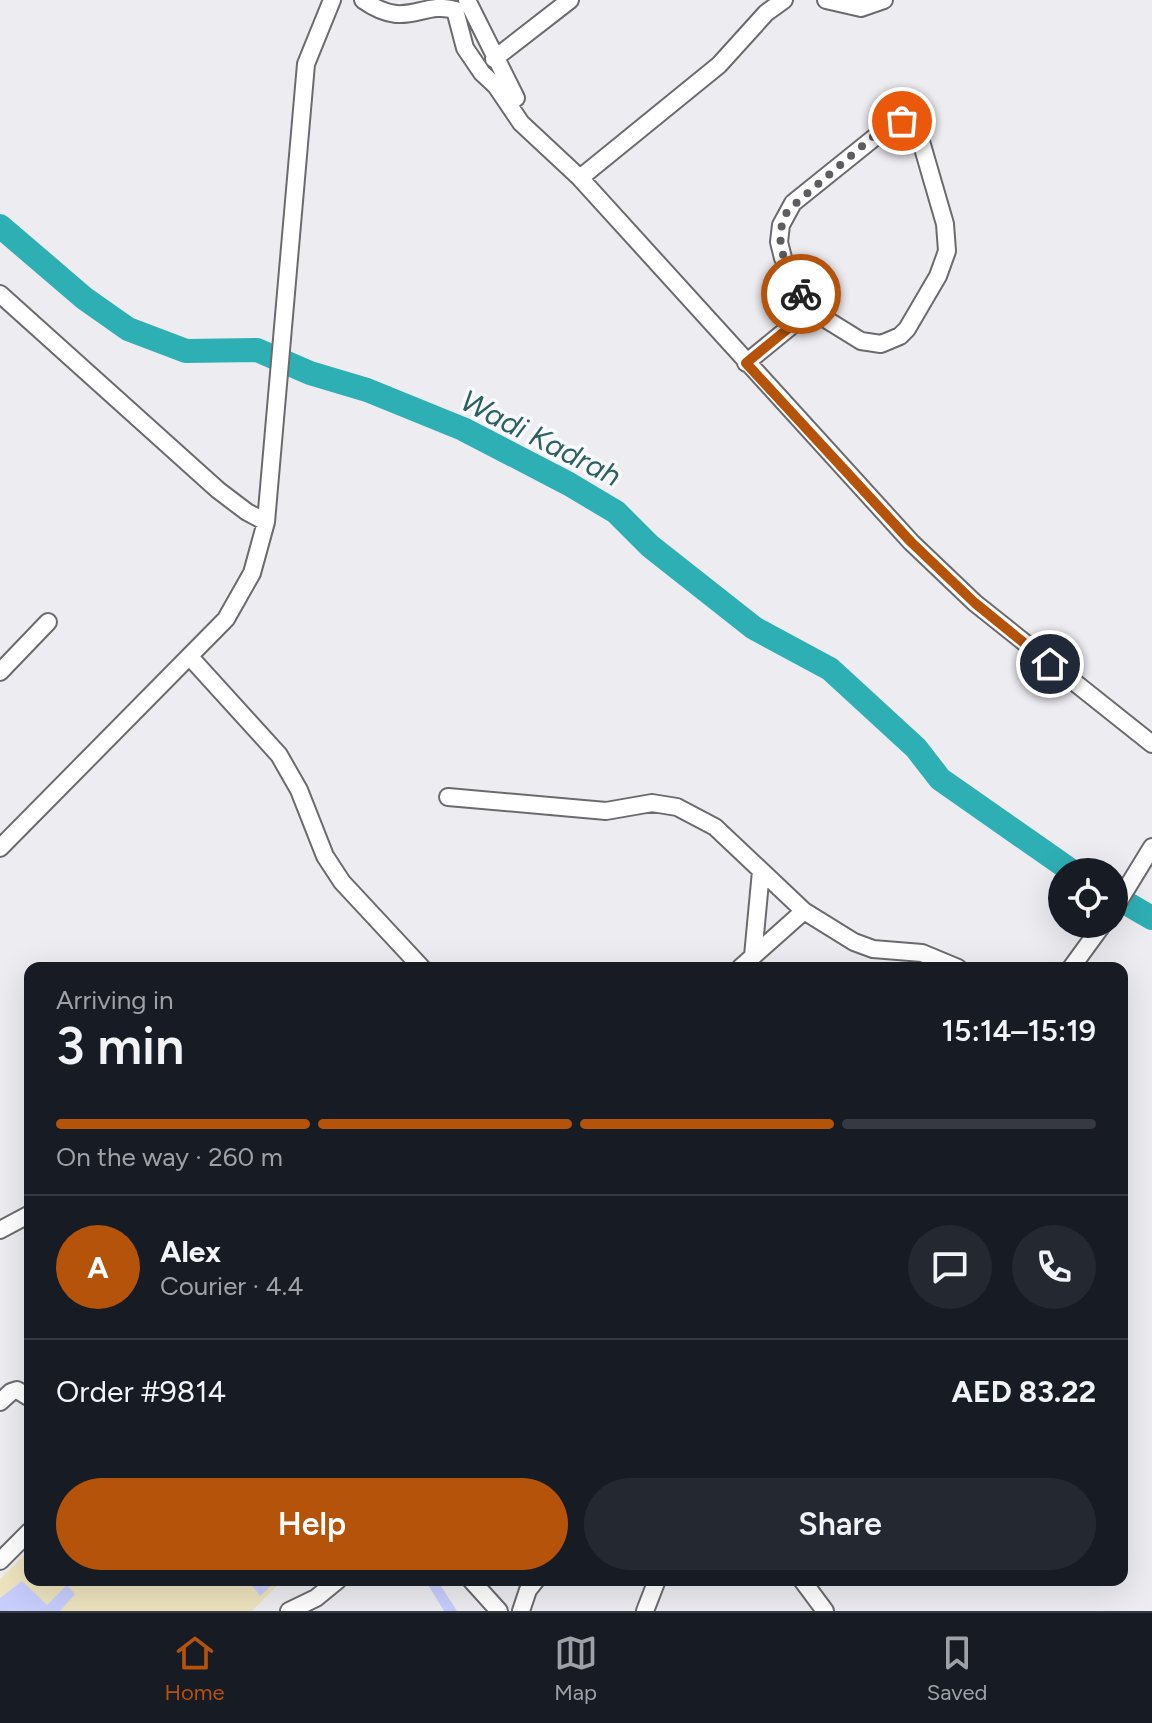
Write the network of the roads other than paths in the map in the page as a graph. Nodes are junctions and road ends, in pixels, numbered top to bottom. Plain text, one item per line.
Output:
1 (332, 0) edge
2 (363, 0) edge
3 (467, 0) edge
4 (570, 0) edge
5 (784, 0) edge
6 (826, 0) edge
7 (884, 0) edge
8 (494, 59) junction
9 (538, 138) junction
10 (580, 178) junction
11 (0, 294) edge
12 (812, 309) junction
13 (746, 363) junction
14 (266, 522) junction
15 (48, 622) dead end
16 (190, 657) junction
17 (0, 672) edge
18 (1152, 744) edge
19 (448, 797) dead end
20 (1152, 847) edge
21 (0, 848) edge
22 (761, 871) junction
23 (1128, 886) edge
24 (804, 911) junction
25 (1093, 938) edge
26 (753, 956) junction
27 (416, 962) edge
28 (746, 962) edge
29 (944, 962) edge
30 (1075, 962) edge
31 (24, 1217) edge
32 (0, 1230) edge
33 (24, 1394) edge
34 (0, 1402) edge
35 (24, 1537) edge
36 (0, 1561) edge
37 (331, 1586) edge
38 (476, 1586) edge
39 (531, 1586) edge
40 (655, 1586) edge
41 (806, 1586) edge
42 (289, 1611) edge
43 (499, 1611) edge
44 (521, 1611) edge
45 (645, 1611) edge
46 (825, 1611) edge

1 - 14 street
2 - 9 street
3 - 8 street
4 - 8 street
5 - 10 street
6 - 7 street
8 - 9 street
9 - 10 street
10 - 13 street
11 - 14 street
12 - 12 street
12 - 13 street
13 - 18 street
14 - 16 street
15 - 17 street
16 - 21 street
16 - 27 street
19 - 22 street
20 - 23 street
22 - 24 street
22 - 26 street
24 - 26 street
24 - 29 street
25 - 30 street
26 - 28 street
31 - 32 street
33 - 34 street
35 - 36 street
37 - 42 street
38 - 43 street
39 - 44 street
40 - 45 street
41 - 46 street

